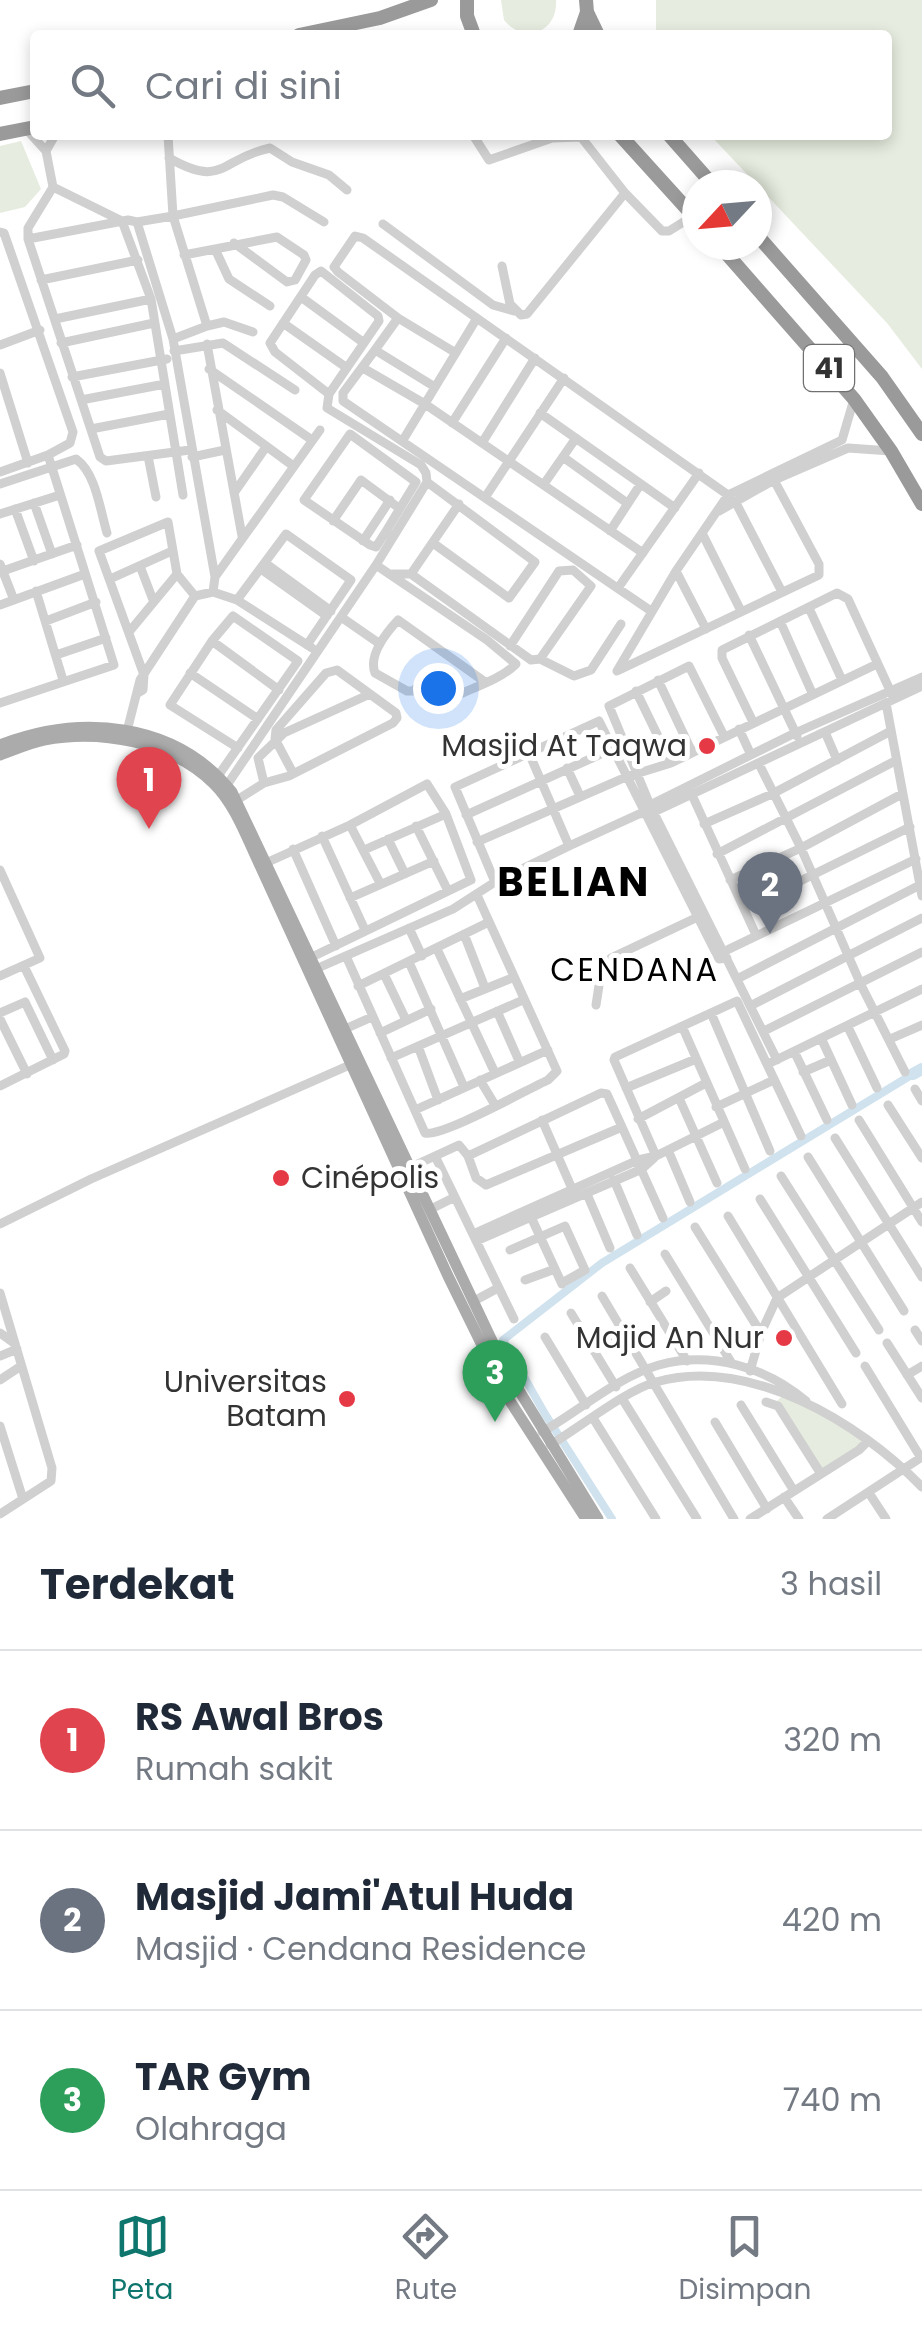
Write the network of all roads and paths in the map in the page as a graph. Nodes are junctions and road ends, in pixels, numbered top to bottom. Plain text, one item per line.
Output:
1 (431, 0) edge
2 (467, 0) edge
3 (586, 6) edge
4 (323, 30) edge
5 (472, 30) edge
6 (596, 30) edge
7 (30, 92) edge
8 (0, 98) edge
9 (30, 128) edge
10 (0, 134) edge
11 (38, 140) edge
12 (52, 140) edge
13 (168, 140) edge
14 (476, 140) edge
15 (546, 140) edge
16 (583, 140) edge
17 (625, 140) edge
18 (673, 140) edge
19 (46, 151) junction
20 (169, 158) junction
21 (191, 170) junction
22 (700, 170) edge
23 (170, 180) junction
24 (53, 187) junction
25 (347, 190) dead end
26 (625, 193) junction
27 (682, 204) edge
28 (173, 216) junction
29 (122, 221) junction
30 (137, 222) junction
31 (324, 222) dead end
32 (383, 224) dead end
33 (682, 224) edge
34 (0, 232) edge
35 (28, 239) junction
36 (234, 243) junction
37 (214, 248) junction
38 (772, 252) edge
39 (184, 255) junction
40 (138, 260) junction
41 (732, 260) edge
42 (502, 266) dead end
43 (42, 280) junction
44 (301, 297) junction
45 (152, 300) junction
46 (270, 306) dead end
47 (514, 311) junction
48 (398, 318) junction
49 (477, 318) junction
50 (55, 320) junction
51 (154, 323) junction
52 (283, 323) junction
53 (207, 326) junction
54 (40, 330) junction
55 (252, 332) dead end
56 (506, 338) junction
57 (173, 339) junction
58 (61, 342) junction
59 (364, 343) junction
60 (206, 344) junction
61 (0, 345) edge
62 (375, 350) junction
63 (456, 353) junction
64 (174, 354) junction
65 (535, 358) junction
66 (162, 360) junction
67 (347, 368) junction
68 (363, 368) junction
69 (209, 370) junction
70 (0, 374) edge
71 (72, 377) junction
72 (564, 378) junction
73 (165, 384) junction
74 (435, 387) junction
75 (295, 390) dead end
76 (330, 394) junction
77 (854, 399) junction
78 (81, 400) junction
79 (425, 404) junction
80 (216, 410) junction
81 (540, 413) junction
82 (169, 414) junction
83 (452, 423) junction
84 (91, 429) junction
85 (320, 430) dead end
86 (922, 434) edge
87 (576, 438) junction
88 (312, 440) junction
89 (402, 440) junction
90 (482, 443) junction
91 (266, 447) junction
92 (225, 450) junction
93 (177, 452) junction
94 (891, 452) junction
95 (191, 454) junction
96 (48, 455) junction
97 (148, 456) junction
98 (562, 457) junction
99 (508, 461) junction
100 (28, 463) junction
101 (292, 465) junction
102 (50, 468) junction
103 (0, 472) edge
104 (698, 474) junction
105 (774, 480) junction
106 (426, 482) junction
107 (0, 484) edge
108 (544, 484) junction
109 (640, 484) junction
110 (234, 492) junction
111 (60, 495) junction
112 (183, 496) dead end
113 (486, 496) junction
114 (156, 497) dead end
115 (732, 498) junction
116 (390, 500) junction
117 (34, 503) junction
118 (627, 503) junction
119 (458, 504) junction
120 (922, 504) edge
121 (400, 508) junction
122 (674, 508) junction
123 (15, 509) junction
124 (0, 514) edge
125 (334, 521) junction
126 (610, 530) junction
127 (107, 533) dead end
128 (389, 534) junction
129 (702, 534) junction
130 (242, 536) junction
131 (363, 541) junction
132 (433, 543) junction
133 (77, 545) junction
134 (172, 552) junction
135 (643, 553) junction
136 (52, 554) junction
137 (34, 561) junction
138 (376, 565) junction
139 (140, 566) junction
140 (263, 566) junction
141 (1, 569) edge
142 (676, 571) junction
143 (85, 574) junction
144 (177, 574) junction
145 (390, 574) junction
146 (411, 574) junction
147 (215, 577) junction
148 (110, 579) junction
149 (618, 588) junction
150 (36, 591) junction
151 (213, 592) junction
152 (782, 592) junction
153 (194, 596) junction
154 (14, 600) junction
155 (152, 600) junction
156 (236, 600) junction
157 (96, 602) junction
158 (0, 605) edge
159 (809, 608) junction
160 (651, 611) junction
161 (741, 612) junction
162 (329, 614) junction
163 (341, 617) junction
164 (46, 621) junction
165 (780, 621) junction
166 (621, 624) dead end
167 (706, 629) junction
168 (129, 632) junction
169 (749, 635) junction
170 (106, 638) junction
171 (212, 641) junction
172 (380, 644) junction
173 (307, 645) junction
174 (510, 646) junction
175 (318, 652) junction
176 (56, 654) junction
177 (540, 659) junction
178 (877, 664) junction
179 (190, 673) junction
180 (144, 676) junction
181 (922, 678) edge
182 (63, 680) junction
183 (658, 680) junction
184 (842, 680) junction
185 (486, 682) junction
186 (922, 686) edge
187 (279, 690) junction
188 (636, 691) junction
189 (370, 694) junction
190 (813, 695) junction
191 (890, 699) junction
192 (0, 703) edge
193 (784, 709) junction
194 (258, 720) junction
195 (752, 722) junction
196 (739, 729) junction
197 (128, 731) junction
198 (825, 732) junction
199 (889, 732) junction
200 (724, 736) junction
201 (798, 737) junction
202 (275, 739) junction
203 (21, 742) junction
204 (0, 745) edge
205 (238, 748) junction
206 (612, 748) junction
207 (692, 752) junction
208 (528, 753) junction
209 (0, 755) edge
210 (751, 755) junction
211 (837, 760) junction
212 (895, 761) junction
213 (671, 762) junction
214 (758, 764) junction
215 (567, 768) junction
216 (294, 774) junction
217 (631, 776) junction
218 (222, 780) junction
219 (540, 781) junction
220 (264, 783) junction
221 (772, 794) junction
222 (902, 794) junction
223 (692, 795) junction
224 (580, 796) junction
225 (236, 800) junction
226 (552, 808) junction
227 (646, 811) junction
228 (446, 814) junction
229 (466, 815) junction
230 (786, 820) junction
231 (704, 824) junction
232 (350, 825) junction
233 (416, 826) junction
234 (910, 827) junction
235 (322, 836) junction
236 (388, 839) junction
237 (477, 842) junction
238 (568, 846) junction
239 (801, 848) junction
240 (293, 849) junction
241 (364, 850) junction
242 (717, 854) junction
243 (916, 859) junction
244 (434, 860) junction
245 (268, 862) junction
246 (0, 870) edge
247 (405, 874) junction
248 (814, 875) junction
249 (730, 880) junction
250 (496, 882) junction
251 (380, 883) junction
252 (921, 890) edge
253 (448, 892) junction
254 (477, 894) junction
255 (350, 898) junction
256 (826, 903) junction
257 (744, 908) junction
258 (701, 916) junction
259 (922, 918) edge
260 (489, 922) junction
261 (409, 928) junction
262 (364, 930) junction
263 (837, 930) junction
264 (295, 933) junction
265 (464, 934) junction
266 (756, 934) junction
267 (336, 946) junction
268 (437, 949) junction
269 (922, 952) edge
270 (725, 955) junction
271 (346, 956) junction
272 (422, 956) junction
273 (849, 958) junction
274 (409, 962) junction
275 (315, 963) junction
276 (24, 966) junction
277 (384, 974) junction
278 (0, 976) edge
279 (512, 978) junction
280 (737, 979) junction
281 (860, 985) junction
282 (358, 986) junction
283 (485, 988) junction
284 (922, 988) edge
285 (460, 999) junction
286 (523, 1000) junction
287 (596, 1005) dead end
288 (750, 1006) junction
289 (430, 1009) junction
290 (497, 1011) junction
291 (874, 1013) junction
292 (711, 1014) junction
293 (0, 1016) edge
294 (372, 1016) junction
295 (406, 1020) junction
296 (470, 1022) junction
297 (922, 1025) edge
298 (682, 1026) junction
299 (848, 1027) junction
300 (346, 1029) junction
301 (764, 1032) junction
302 (380, 1033) junction
303 (442, 1036) junction
304 (822, 1040) junction
305 (890, 1040) junction
306 (418, 1046) junction
307 (548, 1050) junction
308 (795, 1052) junction
309 (391, 1058) junction
310 (696, 1059) junction
311 (53, 1060) junction
312 (831, 1060) junction
313 (519, 1061) junction
314 (772, 1062) junction
315 (352, 1064) junction
316 (803, 1072) junction
317 (906, 1072) dead end
318 (28, 1074) junction
319 (496, 1074) junction
320 (480, 1080) junction
321 (774, 1080) junction
322 (706, 1083) junction
323 (0, 1086) edge
324 (464, 1087) junction
325 (626, 1088) junction
326 (876, 1088) dead end
327 (915, 1090) dead end
328 (745, 1094) junction
329 (679, 1098) junction
330 (438, 1100) junction
331 (922, 1101) edge
332 (495, 1105) junction
333 (888, 1105) dead end
334 (852, 1106) dead end
335 (716, 1107) junction
336 (415, 1110) junction
337 (638, 1119) junction
338 (542, 1120) junction
339 (826, 1120) dead end
340 (858, 1120) dead end
341 (724, 1122) junction
342 (622, 1127) junction
343 (697, 1135) junction
344 (801, 1136) dead end
345 (835, 1138) dead end
346 (668, 1150) junction
347 (770, 1151) dead end
348 (435, 1156) junction
349 (468, 1156) junction
350 (558, 1156) junction
351 (656, 1156) junction
352 (808, 1157) dead end
353 (922, 1158) edge
354 (640, 1164) junction
355 (410, 1168) junction
356 (745, 1169) dead end
357 (781, 1176) dead end
358 (614, 1180) junction
359 (717, 1183) dead end
360 (578, 1193) junction
361 (455, 1198) junction
362 (760, 1198) dead end
363 (690, 1202) dead end
364 (917, 1205) edge
365 (429, 1210) junction
366 (529, 1214) junction
367 (728, 1216) dead end
368 (664, 1218) dead end
369 (922, 1222) edge
370 (0, 1224) edge
371 (888, 1224) junction
372 (694, 1227) dead end
373 (637, 1235) dead end
374 (540, 1236) junction
375 (475, 1237) junction
376 (859, 1242) junction
377 (610, 1248) dead end
378 (510, 1250) dead end
379 (665, 1254) dead end
380 (834, 1258) junction
381 (630, 1268) dead end
382 (555, 1269) junction
383 (807, 1276) junction
384 (922, 1276) edge
385 (525, 1280) dead end
386 (498, 1288) junction
387 (666, 1291) dead end
388 (0, 1293) edge
389 (602, 1296) dead end
390 (777, 1298) junction
391 (474, 1301) junction
392 (650, 1302) junction
393 (904, 1311) dead end
394 (571, 1313) dead end
395 (514, 1318) dead end
396 (620, 1330) junction
397 (879, 1330) dead end
398 (915, 1330) dead end
399 (0, 1333) edge
400 (761, 1333) junction
401 (484, 1336) junction
402 (545, 1337) dead end
403 (922, 1341) edge
404 (887, 1343) dead end
405 (15, 1346) junction
406 (592, 1348) junction
407 (856, 1353) dead end
408 (0, 1356) edge
409 (687, 1361) junction
410 (731, 1362) junction
411 (21, 1366) junction
412 (865, 1366) dead end
413 (922, 1366) edge
414 (752, 1368) junction
415 (646, 1371) junction
416 (908, 1375) junction
417 (0, 1380) edge
418 (746, 1380) junction
419 (652, 1383) junction
420 (616, 1387) junction
421 (922, 1398) edge
422 (622, 1400) junction
423 (769, 1402) dead end
424 (808, 1403) junction
425 (842, 1404) dead end
426 (586, 1405) junction
427 (740, 1405) dead end
428 (593, 1418) junction
429 (714, 1422) dead end
430 (0, 1426) edge
431 (549, 1428) junction
432 (558, 1441) junction
433 (867, 1442) junction
434 (922, 1458) edge
435 (904, 1469) junction
436 (821, 1474) junction
437 (922, 1488) edge
438 (794, 1491) junction
439 (869, 1492) junction
440 (784, 1497) junction
441 (23, 1499) junction
442 (767, 1508) junction
443 (0, 1514) edge
444 (839, 1516) edge
445 (586, 1519) edge
446 (598, 1519) edge
447 (656, 1519) edge
448 (697, 1519) edge
449 (734, 1519) edge
450 (750, 1519) edge
451 (799, 1519) edge
452 (826, 1519) edge
453 (886, 1519) edge

1 - 4 highway
2 - 5 highway
3 - 6 highway
7 - 8 highway
9 - 10 highway
11 - 19 street
12 - 19 street
13 - 20 street
14 - 15 street
16 - 26 street
17 - 27 highway
18 - 22 highway
19 - 24 street
20 - 21 street
20 - 23 street
21 - 23 street
21 - 25 street
23 - 28 street
24 - 29 street
24 - 35 street
26 - 33 street
26 - 47 street
28 - 30 street
28 - 31 street
28 - 39 street
29 - 30 street
29 - 35 street
29 - 40 street
30 - 57 street
32 - 47 street
34 - 54 street
35 - 43 street
36 - 36 street
36 - 37 street
37 - 39 street
37 - 46 street
38 - 86 highway, 41
39 - 53 street
40 - 43 street
40 - 45 street
41 - 77 highway, 41
42 - 47 street
43 - 50 street
44 - 52 street
44 - 59 street
44 - 59 street
45 - 50 street
45 - 51 street
48 - 49 street
48 - 62 street
48 - 63 street
49 - 56 street
49 - 63 street
50 - 58 street
51 - 58 street
51 - 66 street
52 - 67 street
52 - 76 street
53 - 55 street
53 - 57 street
54 - 61 street
54 - 96 street
56 - 65 street
56 - 83 street
57 - 64 street
58 - 71 street
59 - 67 street
60 - 64 street
60 - 69 street
60 - 75 street
62 - 68 street
62 - 74 street
63 - 74 street
64 - 66 street
64 - 95 street
65 - 72 street
65 - 90 street
66 - 71 street
66 - 73 street
67 - 76 street
68 - 79 street
68 - 89 street
69 - 80 street
69 - 88 street
70 - 100 street
71 - 78 street
72 - 81 street
72 - 104 street
73 - 78 street
73 - 82 street
74 - 79 street
76 - 106 street
77 - 94 highway, 41
77 - 115 street
78 - 84 street
79 - 83 street
79 - 89 street
80 - 91 street
80 - 92 street
81 - 87 street
81 - 99 street
82 - 84 street
82 - 93 street
83 - 90 street
84 - 97 street
85 - 88 street
87 - 98 street
87 - 109 street
88 - 101 street
89 - 113 street
90 - 99 street
91 - 101 street
91 - 110 street
92 - 95 street
92 - 110 street
93 - 95 street
93 - 97 street
93 - 112 street
94 - 105 street
94 - 120 highway, 41
95 - 147 street
96 - 100 street
96 - 102 street
97 - 114 street
98 - 108 street
98 - 118 street
99 - 108 street
99 - 113 street
100 - 103 street
101 - 130 street
102 - 107 street
102 - 111 street
102 - 127 street
104 - 115 street
104 - 122 street
105 - 115 street
105 - 152 street
106 - 119 street
106 - 128 street
108 - 126 street
109 - 118 street
109 - 122 street
110 - 130 street
111 - 117 street
111 - 133 street
113 - 149 street
115 - 129 street
115 - 152 street
116 - 121 street
116 - 125 street
116 - 131 street
117 - 123 street
117 - 136 street
118 - 126 street
119 - 132 street
119 - 132 street
121 - 125 street
121 - 128 street
122 - 135 street
123 - 124 street
123 - 137 street
125 - 131 street
126 - 135 street
128 - 131 street
128 - 138 street
129 - 142 street
129 - 161 street
130 - 147 street
132 - 146 street
133 - 136 street
133 - 143 street
134 - 139 street
134 - 144 street
134 - 148 street
135 - 149 street
136 - 137 street
137 - 141 street
138 - 145 street
138 - 163 street
139 - 148 street
139 - 155 street
140 - 156 street
140 - 162 street
140 - 162 street
141 - 154 street
142 - 160 street
142 - 167 street
143 - 150 street
143 - 157 street
144 - 153 street
144 - 155 street
145 - 146 street
145 - 185 street
146 - 174 street
147 - 151 street
148 - 168 street
149 - 160 street
150 - 154 street
150 - 164 street
151 - 153 street
151 - 156 street
152 - 161 street
153 - 180 street
154 - 158 street
155 - 168 street
156 - 173 street
157 - 164 street
157 - 170 street
159 - 165 street
159 - 178 street
159 - 184 street
160 - 167 street
161 - 167 street
162 - 173 street
163 - 172 street
163 - 175 street
164 - 176 street
165 - 169 street
165 - 190 street
166 - 177 street
168 - 180 street
169 - 193 street
169 - 195 street
170 - 176 street
170 - 182 street
171 - 179 street
171 - 187 street
171 - 187 street
172 - 185 street
172 - 185 street
173 - 175 street
174 - 177 street
174 - 177 street
175 - 218 street
176 - 182 street
178 - 184 street
178 - 191 street
179 - 194 street
179 - 205 street
180 - 197 street
181 - 191 street
182 - 192 street
183 - 188 street
183 - 200 street
183 - 207 street
184 - 190 street
186 - 191 street
187 - 194 street
188 - 213 street
188 - 217 street
189 - 202 street
189 - 202 street
189 - 216 street
190 - 193 street
191 - 198 street
191 - 199 street
191 - 201 street
193 - 195 street
193 - 201 street
194 - 205 street
195 - 196 street
196 - 200 street
196 - 210 street
197 - 203 main road
197 - 218 main road
198 - 201 street
198 - 211 street
199 - 211 street
199 - 212 street
200 - 207 street
201 - 210 street
201 - 214 street
202 - 216 street
202 - 220 street
203 - 204 main road
203 - 209 main road
203 - 264 main road
205 - 218 street
206 - 208 street
206 - 215 street
206 - 217 street
207 - 213 street
208 - 219 street
208 - 229 street
210 - 227 street
211 - 221 street
212 - 222 street
212 - 230 street
213 - 217 street
214 - 221 street
214 - 223 street
215 - 219 street
215 - 224 street
216 - 220 street
217 - 224 street
217 - 227 street
218 - 225 main road
219 - 226 street
219 - 229 street
220 - 225 street
221 - 230 street
221 - 231 street
222 - 234 street
222 - 239 street
223 - 227 street
223 - 231 street
224 - 226 street
225 - 245 main road
226 - 237 street
226 - 238 street
227 - 238 street
227 - 258 street
228 - 232 street
228 - 233 street
228 - 253 street
229 - 237 street
230 - 239 street
230 - 242 street
231 - 242 street
232 - 235 street
232 - 241 street
233 - 236 street
233 - 244 street
234 - 243 street
234 - 248 street
235 - 240 street
235 - 255 street
236 - 241 street
236 - 247 street
237 - 250 street
238 - 250 street
239 - 248 street
239 - 249 street
240 - 245 street
240 - 267 street
241 - 251 street
242 - 249 street
243 - 252 street
243 - 256 street
244 - 247 street
244 - 253 street
245 - 264 main road
246 - 276 street
247 - 251 street
248 - 256 street
248 - 257 street
249 - 257 street
250 - 254 street
251 - 255 street
252 - 263 street
253 - 262 street
254 - 260 street
254 - 261 street
255 - 262 street
256 - 263 street
256 - 266 street
257 - 266 street
258 - 270 street
258 - 287 street
259 - 273 street
260 - 265 street
260 - 279 street
261 - 271 street
261 - 272 street
262 - 267 street
263 - 273 street
263 - 280 street
264 - 275 main road
264 - 315 main road
265 - 268 street
265 - 283 street
266 - 270 street
267 - 275 street
268 - 272 street
268 - 285 street
269 - 281 street
270 - 280 street
271 - 275 street
271 - 282 street
272 - 274 street
273 - 281 street
273 - 288 street
274 - 277 street
274 - 289 street
275 - 300 main road
276 - 278 street
276 - 311 street
277 - 282 street
277 - 295 street
279 - 283 street
279 - 286 street
280 - 288 street
281 - 291 street
281 - 301 street
282 - 294 street
283 - 285 street
284 - 291 street
285 - 296 street
286 - 290 street
286 - 307 street
288 - 301 street
289 - 295 street
289 - 303 street
290 - 296 street
290 - 313 street
291 - 299 street
291 - 305 street
292 - 298 street
292 - 314 street
292 - 328 street
293 - 311 street
293 - 318 street
294 - 300 street
294 - 302 street
295 - 302 street
296 - 303 street
296 - 319 street
297 - 305 street
298 - 310 street
298 - 325 street
299 - 304 street
299 - 326 street
300 - 355 main road
301 - 314 street
302 - 309 street
303 - 306 street
303 - 324 street
304 - 308 street
304 - 312 street
305 - 317 street
306 - 309 street
306 - 330 street
307 - 313 street
307 - 332 street
308 - 314 street
308 - 316 street
309 - 336 street
310 - 322 street
310 - 325 street
311 - 318 street
312 - 316 street
312 - 334 street
313 - 319 street
314 - 321 street
315 - 370 street
315 - 401 main road
316 - 339 street
318 - 323 street
319 - 320 street
320 - 324 street
320 - 332 street
321 - 328 street
321 - 344 street
322 - 329 street
322 - 335 street
324 - 330 street
325 - 337 street
327 - 331 street
328 - 335 street
328 - 347 street
329 - 337 street
329 - 343 street
330 - 336 street
332 - 336 street
333 - 353 street
335 - 341 street
337 - 351 street
338 - 342 street
338 - 349 street
338 - 350 street
340 - 364 street
341 - 343 street
341 - 356 street
342 - 350 street
342 - 354 street
343 - 346 street
343 - 359 street
345 - 371 street
346 - 351 street
346 - 363 street
348 - 349 street
348 - 355 street
348 - 361 street
349 - 350 street
350 - 360 street
351 - 354 street
352 - 376 street
354 - 358 street
354 - 360 street
354 - 368 street
355 - 365 main road
357 - 380 street
358 - 360 street
358 - 373 street
360 - 366 street
360 - 377 street
361 - 365 street
361 - 375 street
362 - 383 street
364 - 369 street
364 - 371 street
365 - 391 main road
366 - 374 street
366 - 375 street
367 - 390 street
371 - 376 street
371 - 384 street
372 - 400 street
374 - 378 street
374 - 382 street
374 - 382 street
375 - 386 street
376 - 380 street
376 - 393 street
379 - 410 street
380 - 383 street
380 - 397 street
381 - 392 street
382 - 385 street
383 - 390 street
383 - 407 street
386 - 391 street
386 - 395 street
387 - 392 street
388 - 405 street
389 - 396 street
390 - 400 street
390 - 425 street
391 - 401 main road
392 - 409 street
394 - 406 street
396 - 406 street
396 - 415 street
398 - 403 street
399 - 405 street
400 - 414 street
401 - 431 main road
401 - 445 main road
402 - 426 street
404 - 416 street
405 - 408 street
405 - 411 street
406 - 420 street
409 - 410 street
409 - 415 street
410 - 414 street
411 - 417 street
411 - 441 street
412 - 434 street
413 - 416 street
414 - 418 street
414 - 424 street
415 - 419 street
415 - 420 street
416 - 421 street
418 - 419 street
418 - 424 street
419 - 422 street
419 - 449 street
420 - 426 street
422 - 428 street
422 - 448 street
423 - 436 street
424 - 433 street
426 - 431 street
427 - 438 street
428 - 432 street
428 - 447 street
429 - 442 street
430 - 441 street
431 - 432 main road
432 - 446 main road
433 - 435 street
433 - 436 street
434 - 435 street
435 - 437 street
435 - 439 street
436 - 438 street
438 - 440 street
439 - 444 street
439 - 453 street
440 - 442 street
440 - 451 street
441 - 443 street
442 - 450 street
444 - 452 street

